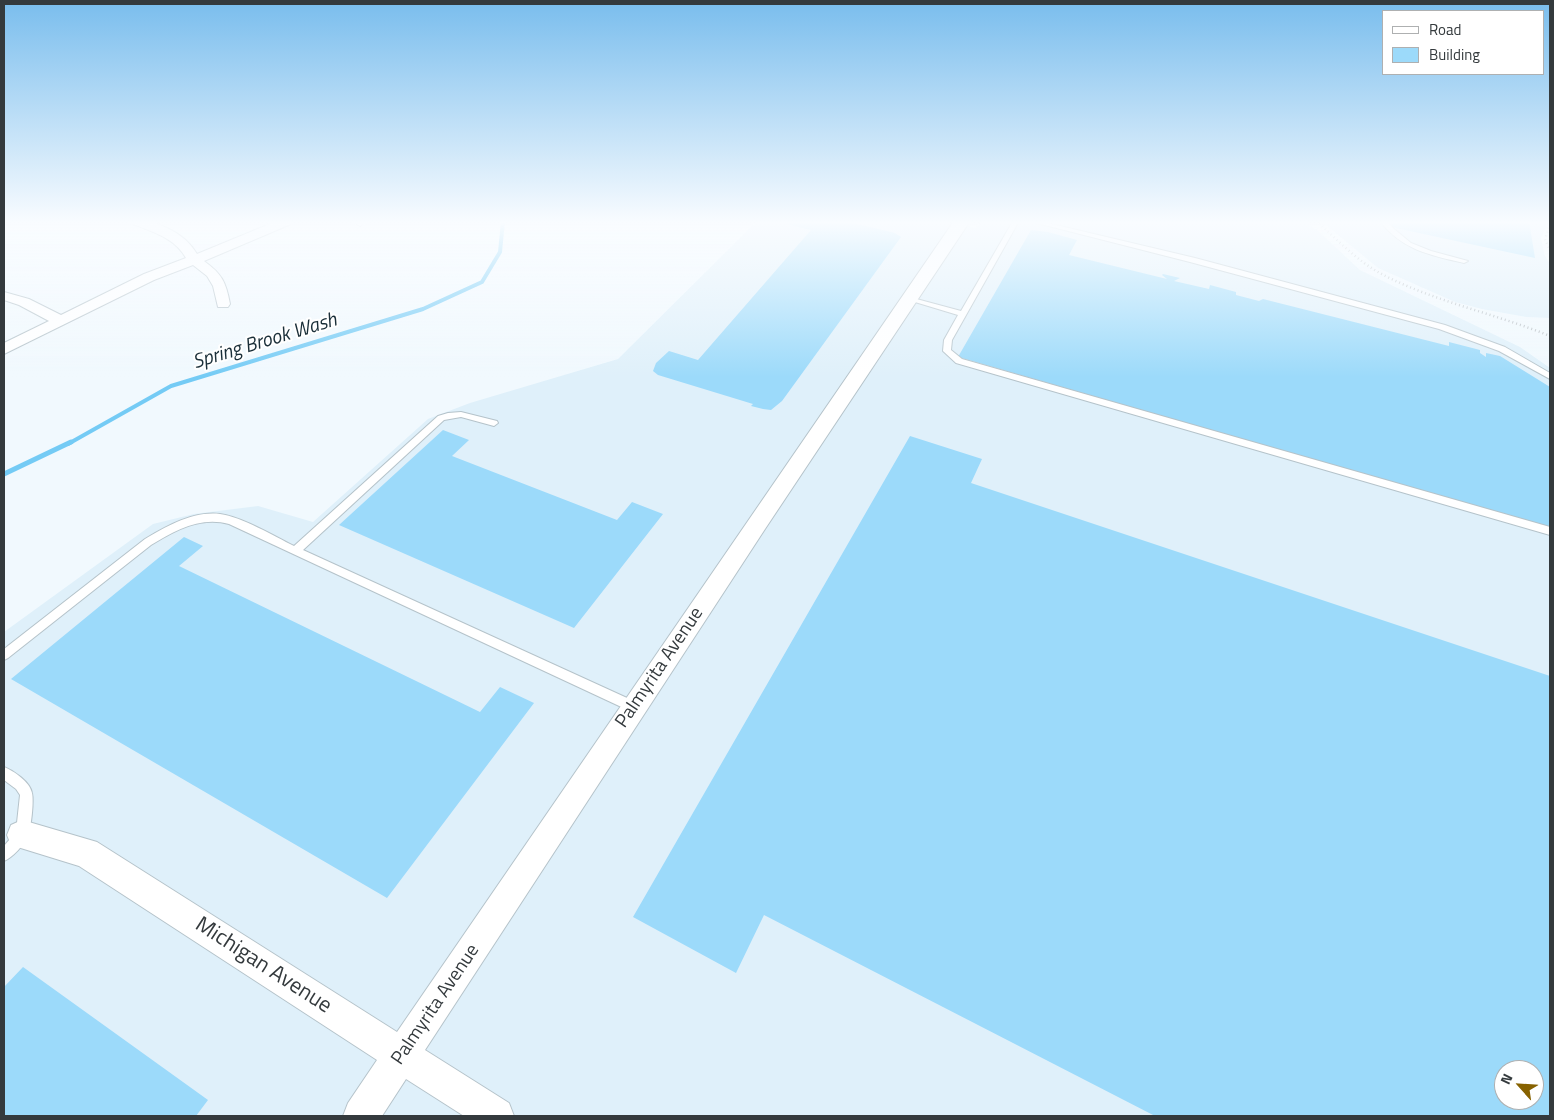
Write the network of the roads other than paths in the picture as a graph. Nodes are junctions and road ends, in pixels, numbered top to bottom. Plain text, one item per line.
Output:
1 (159, 273) edge
2 (212, 273) edge
3 (926, 273) edge
4 (986, 273) edge
5 (1242, 273) edge
6 (4, 296) edge
7 (909, 299) junction
8 (223, 304) dead end
9 (963, 314) junction
10 (60, 320) junction
11 (4, 349) edge
12 (1550, 376) edge
13 (494, 423) dead end
14 (1550, 531) edge
15 (296, 550) junction
16 (4, 656) edge
17 (634, 707) junction
18 (4, 773) edge
19 (10, 845) edge
20 (402, 1055) junction
21 (361, 1116) edge
22 (496, 1116) edge

1 - 10 street
2 - 8 street
3 - 7 street, Palmyrita Avenue
4 - 9 lane
5 - 12 lane
6 - 10 street
7 - 9 lane
7 - 17 street, Palmyrita Avenue
9 - 14 lane
10 - 11 street
13 - 15 lane
15 - 16 lane
15 - 17 lane
17 - 20 street, Palmyrita Avenue
18 - 19 lane
19 - 20 street, Michigan Avenue
20 - 21 street, Palmyrita Avenue
20 - 22 street, Michigan Avenue

